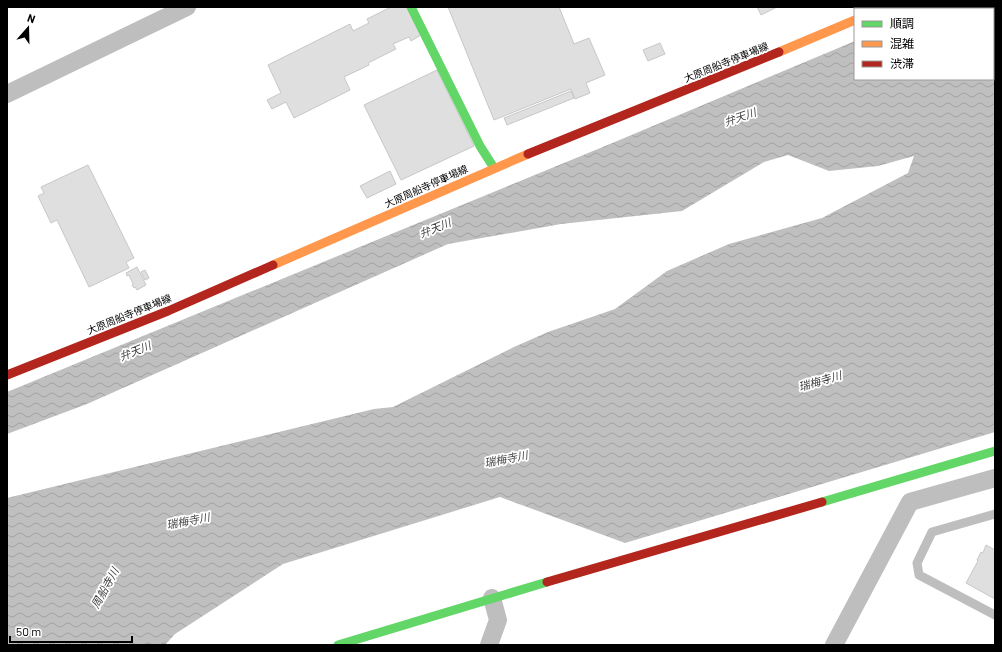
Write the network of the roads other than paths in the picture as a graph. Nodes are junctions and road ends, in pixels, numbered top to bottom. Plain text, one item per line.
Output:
1 (187, 7) edge
2 (411, 7) edge
3 (854, 20) edge
4 (7, 94) edge
5 (494, 168) junction
6 (7, 375) edge
7 (995, 451) edge
8 (995, 478) edge
9 (995, 514) edge
10 (492, 598) junction
11 (995, 615) edge
12 (338, 645) edge
13 (489, 645) edge
14 (834, 645) edge

1 - 4 street
2 - 5 main road
3 - 5 main road, 大原周船寺停車場線
5 - 6 main road, 大原周船寺停車場線
7 - 10 main road
8 - 14 street
9 - 11 lane
10 - 12 main road
10 - 13 street

